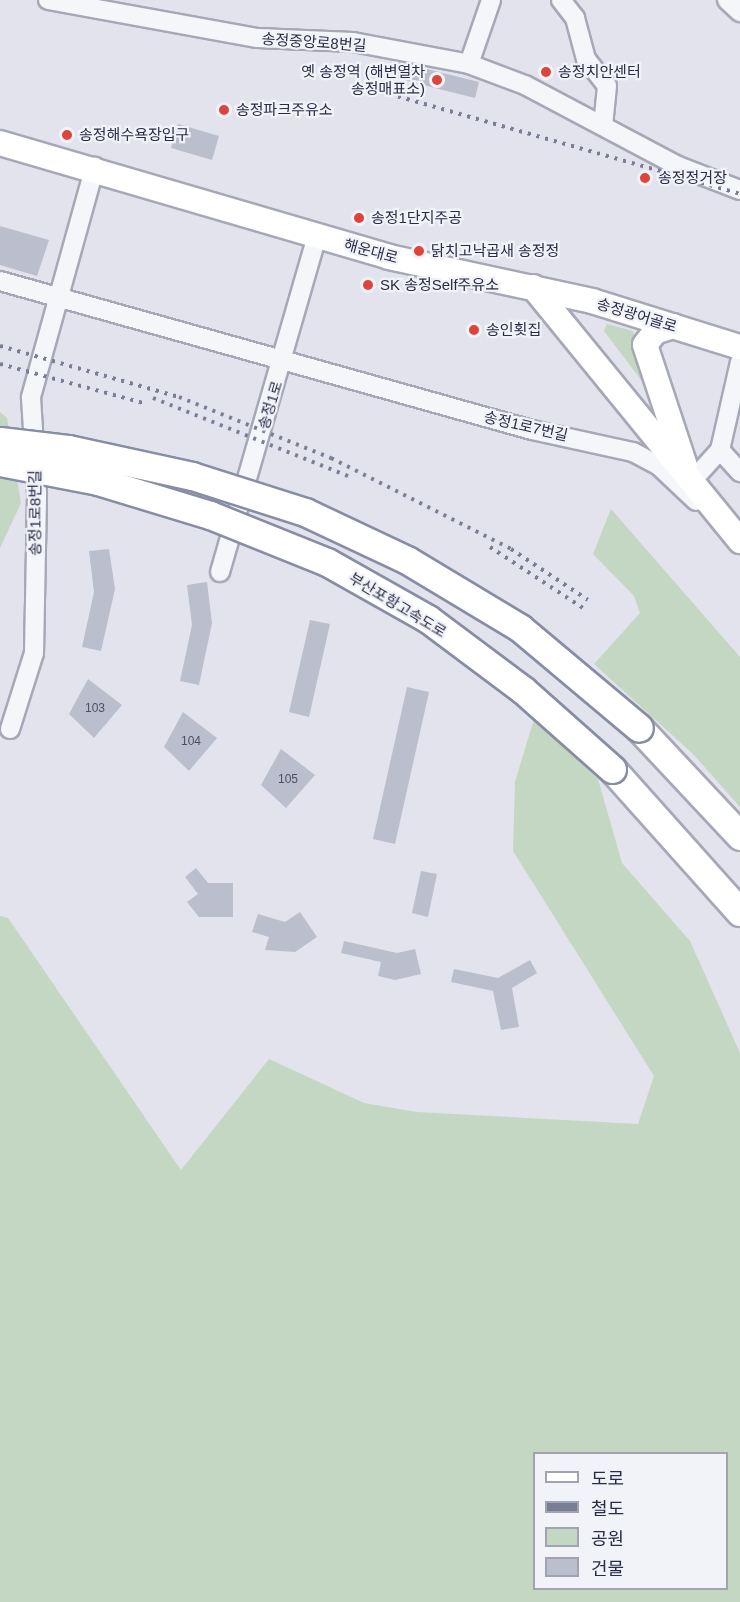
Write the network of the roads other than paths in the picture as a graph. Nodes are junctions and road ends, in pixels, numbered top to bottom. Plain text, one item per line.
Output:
1 (48, 0) edge
2 (491, 0) edge
3 (561, 0) edge
4 (727, 0) edge
5 (740, 12) edge
6 (469, 64) junction
7 (603, 126) junction
8 (0, 143) edge
9 (95, 167) junction
10 (740, 190) edge
11 (317, 236) junction
12 (0, 281) edge
13 (533, 286) junction
14 (61, 299) junction
15 (673, 326) junction
16 (740, 347) edge
17 (284, 360) junction
18 (740, 362) edge
19 (0, 441) edge
20 (720, 450) junction
21 (0, 462) edge
22 (740, 472) edge
23 (690, 480) junction
24 (740, 542) edge
25 (220, 572) dead end
26 (10, 729) dead end
27 (740, 836) edge
28 (740, 912) edge

1 - 6 street, 송정중앙로8번길
2 - 6 street
3 - 7 street
4 - 5 street
6 - 7 street, 송정중앙로8번길
7 - 10 street, 송정중앙로8번길
8 - 9 main road, 해운대로
9 - 11 main road, 해운대로
9 - 14 street, 송정1로8번길
11 - 13 main road, 해운대로
11 - 17 street, 송정1로
12 - 14 street
13 - 15 main road, 송정광어골로
13 - 23 main road
14 - 17 street
14 - 26 street, 송정1로8번길
15 - 16 main road, 송정광어골로
15 - 23 main road
17 - 24 street, 송정1로7번길
17 - 25 street, 송정1로
18 - 20 street
19 - 27 highway, bridge
20 - 22 street
20 - 23 street
21 - 28 highway, 부산포항고속도로, bridge
23 - 24 main road

